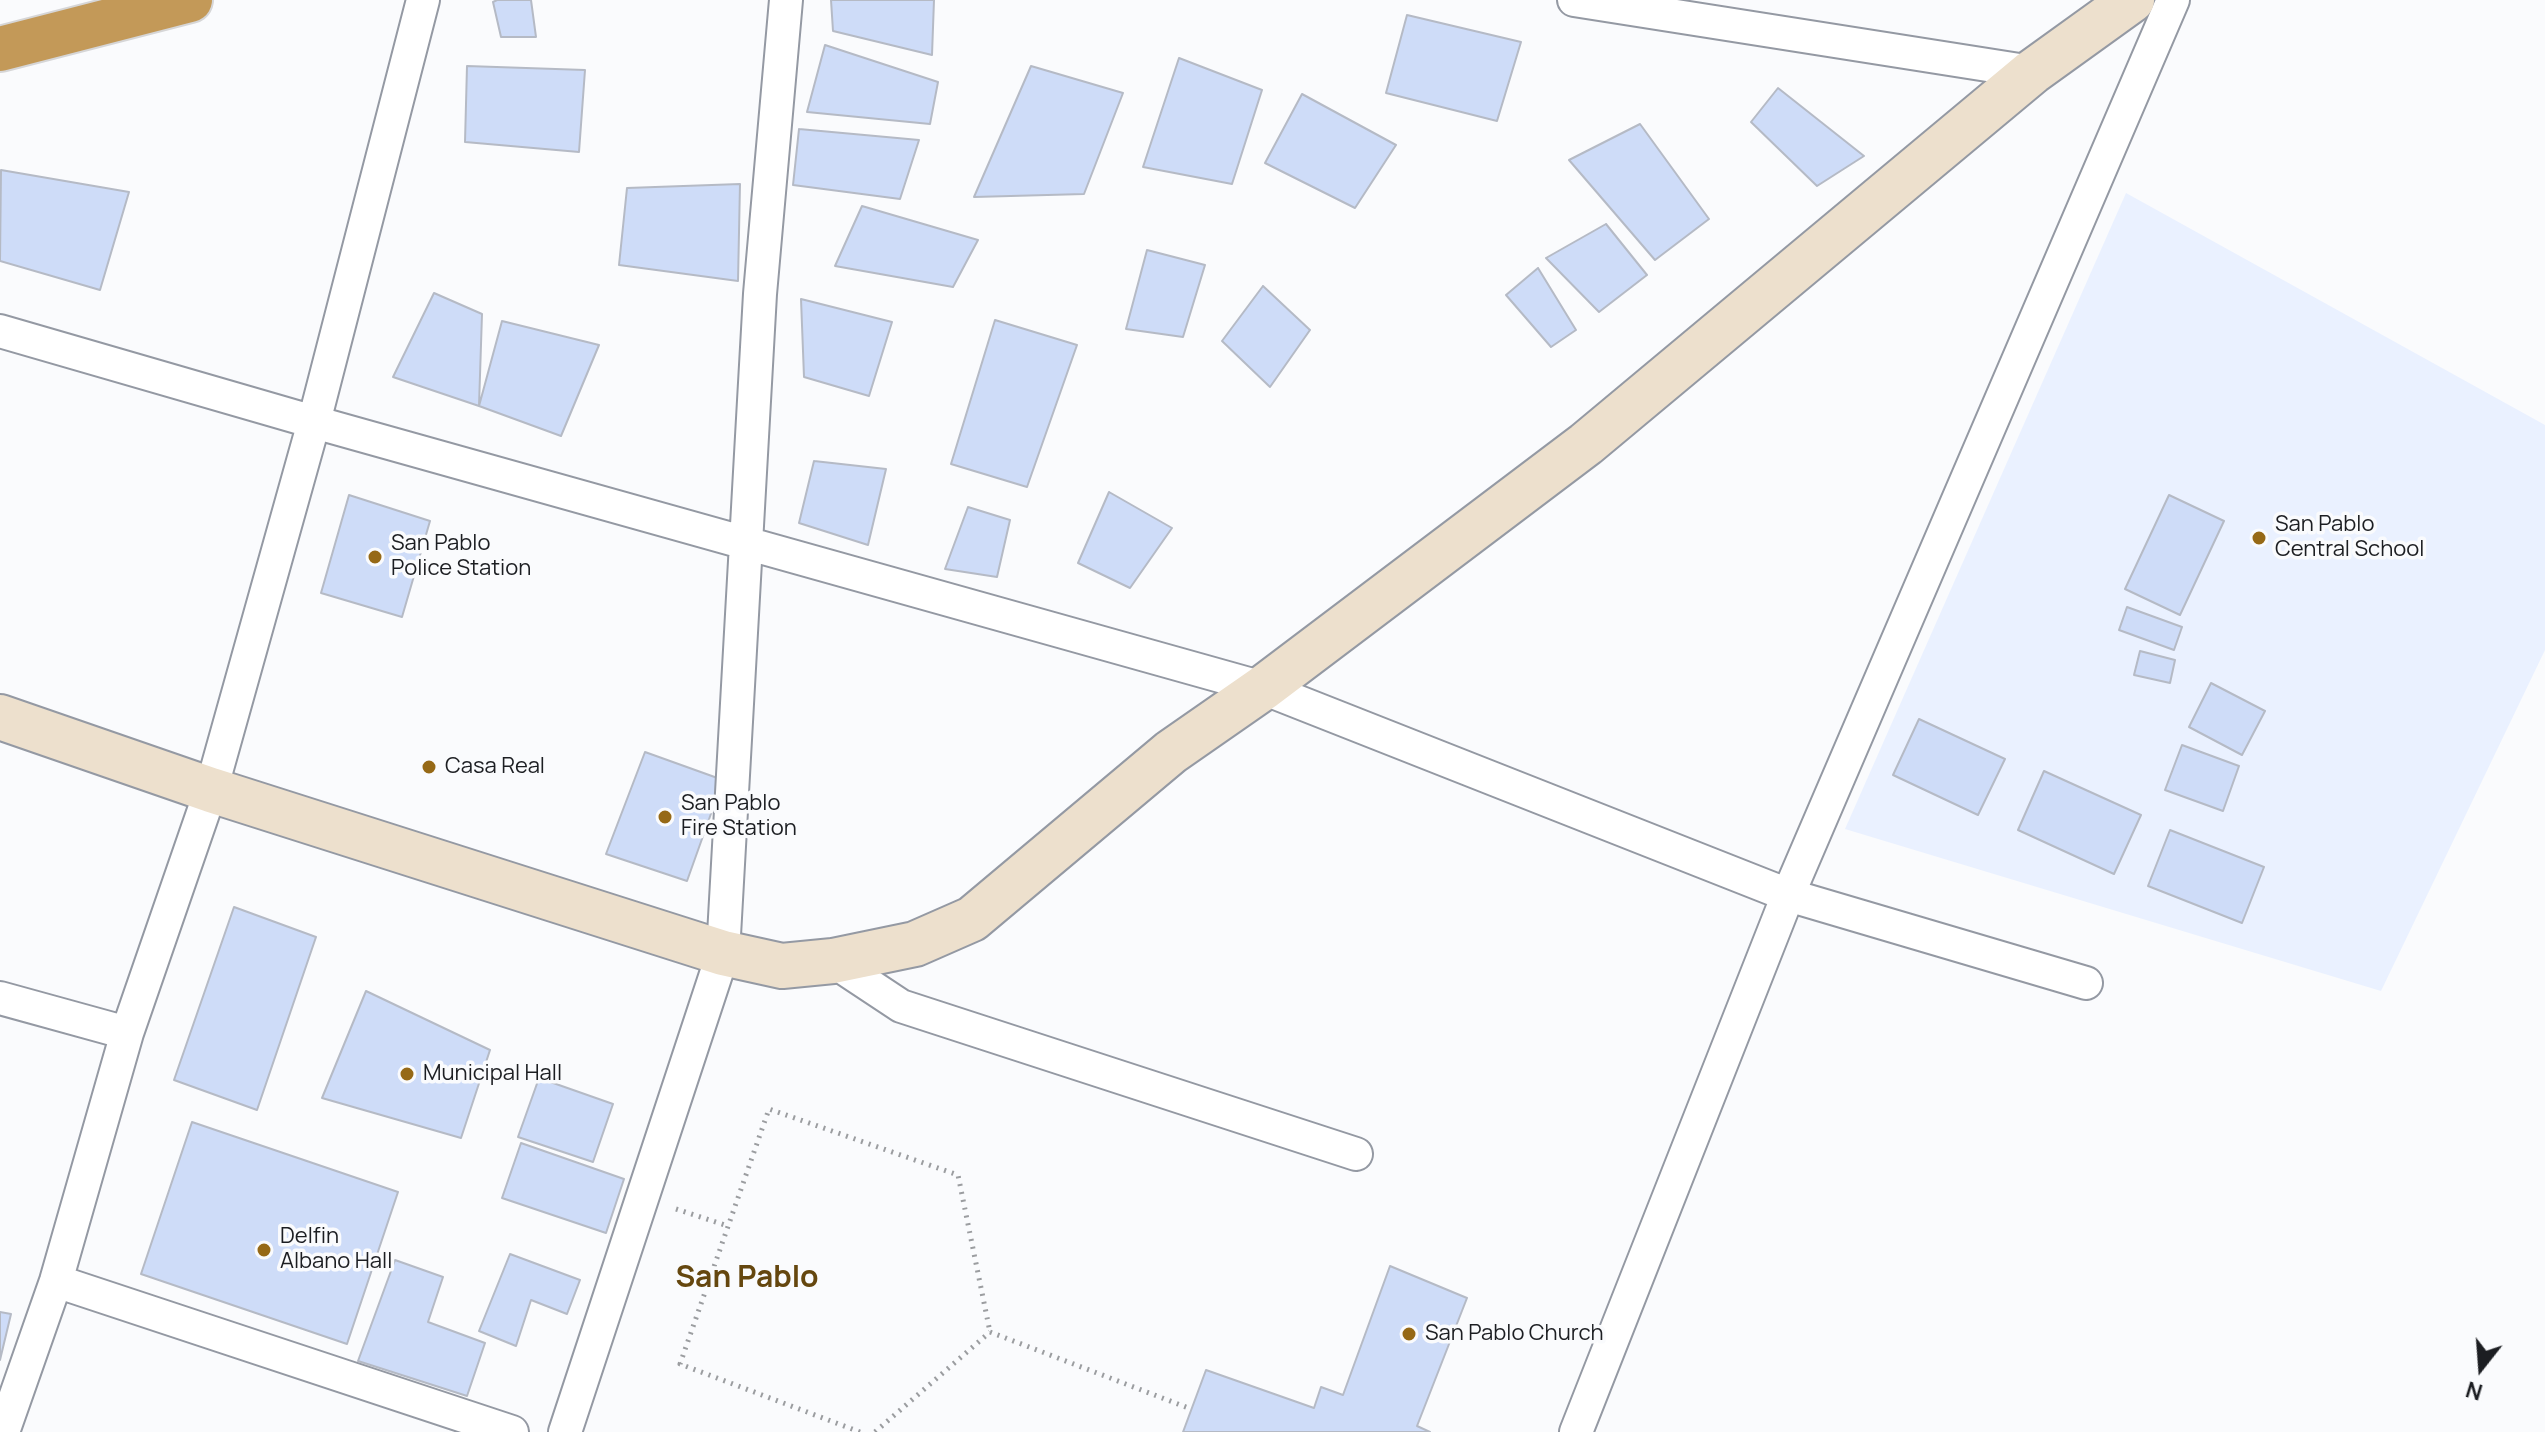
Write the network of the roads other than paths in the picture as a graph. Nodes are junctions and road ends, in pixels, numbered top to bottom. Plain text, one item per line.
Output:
1 (190, 0) edge
2 (423, 0) edge
3 (786, 0) edge
4 (1574, 0) edge
5 (2132, 0) edge
6 (2173, 0) edge
7 (0, 49) edge
8 (2032, 72) junction
9 (0, 331) edge
10 (314, 422) junction
11 (748, 544) junction
12 (1263, 688) junction
13 (0, 717) edge
14 (211, 790) junction
15 (1788, 895) junction
16 (723, 953) junction
17 (833, 961) junction
18 (2086, 983) dead end
19 (0, 998) edge
20 (127, 1033) junction
21 (1356, 1154) dead end
22 (56, 1281) junction
23 (3, 1432) edge
24 (512, 1432) edge
25 (565, 1432) edge
26 (1576, 1432) edge

1 - 7 highway
2 - 10 street
3 - 11 street
4 - 8 street
5 - 8 street
6 - 15 street
8 - 12 street
9 - 10 street
10 - 11 street
10 - 14 street
11 - 12 street
11 - 16 street
12 - 15 street
12 - 17 street
13 - 14 street
14 - 16 street
14 - 20 street
15 - 18 street
15 - 26 street
16 - 17 street
16 - 25 street
17 - 21 street
19 - 20 street
20 - 22 street
22 - 23 street
22 - 24 street

